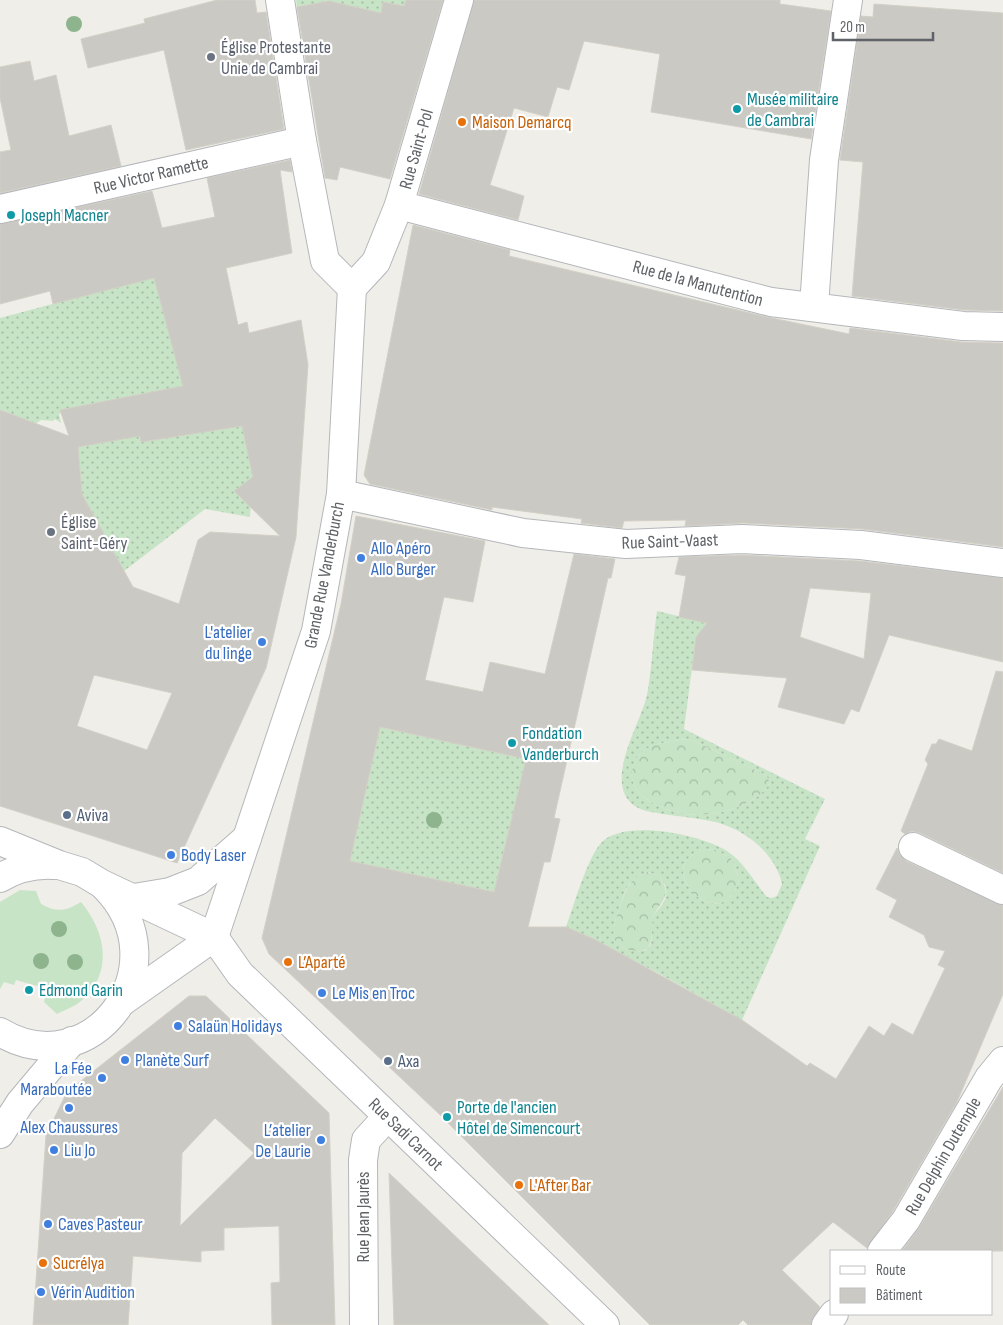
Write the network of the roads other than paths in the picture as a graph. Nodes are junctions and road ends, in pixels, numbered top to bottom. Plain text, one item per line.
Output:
1 (280, 0) edge
2 (459, 0) edge
3 (848, 0) edge
4 (302, 140) junction
5 (399, 205) junction
6 (0, 209) edge
7 (352, 288) junction
8 (814, 307) junction
9 (1003, 327) edge
10 (341, 494) junction
11 (1003, 563) edge
12 (248, 837) junction
13 (0, 841) edge
14 (913, 847) dead end
15 (60, 865) junction
16 (0, 878) edge
17 (102, 884) junction
18 (1003, 890) edge
19 (134, 898) junction
20 (214, 937) junction
21 (123, 1001) junction
22 (0, 1032) edge
23 (72, 1041) junction
24 (1003, 1061) edge
25 (387, 1117) junction
26 (0, 1134) edge
27 (883, 1250) edge
28 (364, 1325) edge
29 (605, 1325) edge

1 - 4 street
2 - 5 street, Rue Saint-Pol
3 - 8 street
4 - 6 street, Rue Victor Ramette
4 - 7 street
5 - 7 street, Rue Saint-Pol
5 - 8 street, Rue de la Manutention
7 - 10 street, Grande Rue Vanderburch
8 - 9 street, Rue de la Manutention
10 - 11 street, Rue Saint-Vaast
10 - 12 street, Grande Rue Vanderburch
12 - 19 street
12 - 20 street, Grande Rue Vanderburch
13 - 15 street
14 - 18 street
15 - 16 street
15 - 17 street
17 - 19 street
17 - 21 street
19 - 20 street
20 - 21 street
20 - 25 street, Rue Sadi Carnot
21 - 23 street
22 - 23 street
23 - 26 street
24 - 27 street, Rue Delphin Dutemple
25 - 28 street, Rue Jean Jaurès
25 - 29 street, Rue Sadi Carnot

